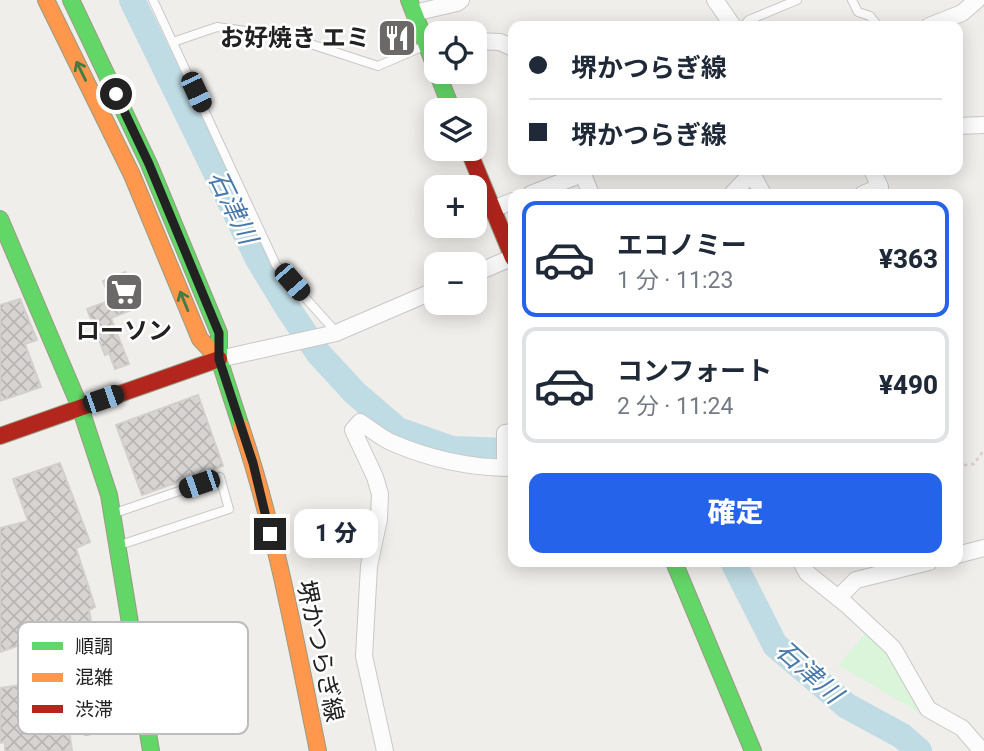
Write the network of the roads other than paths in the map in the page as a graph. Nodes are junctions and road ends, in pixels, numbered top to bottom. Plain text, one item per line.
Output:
1 (46, 0) edge
2 (71, 0) edge
3 (153, 0) edge
4 (461, 0) edge
5 (715, 0) edge
6 (797, 0) edge
7 (852, 0) edge
8 (977, 0) edge
9 (412, 7) edge
10 (730, 21) edge
11 (748, 21) edge
12 (874, 21) edge
13 (942, 21) edge
14 (424, 30) edge
15 (173, 42) junction
16 (487, 42) edge
17 (508, 46) edge
18 (424, 47) edge
19 (984, 124) edge
20 (963, 126) edge
21 (473, 161) edge
22 (575, 175) edge
23 (748, 175) edge
24 (874, 175) edge
25 (543, 189) edge
26 (736, 189) edge
27 (875, 189) edge
28 (508, 203) edge
29 (493, 209) junction
30 (0, 219) edge
31 (508, 246) edge
32 (508, 260) edge
33 (487, 269) edge
34 (424, 295) edge
35 (331, 333) junction
36 (219, 359) junction
37 (80, 407) junction
38 (0, 436) edge
39 (508, 468) edge
40 (112, 514) junction
41 (117, 546) junction
42 (984, 548) edge
43 (963, 553) edge
44 (676, 567) edge
45 (804, 567) edge
46 (909, 567) edge
47 (838, 598) junction
48 (130, 622) edge
49 (318, 751) edge
50 (385, 751) edge
51 (753, 751) edge
52 (982, 751) edge

36 -> 1 street, 堺かつらぎ線
2 - 36 street, 堺かつらぎ線
3 - 15 lane
4 - 9 street
5 - 10 street
6 - 11 lane
7 - 12 lane
8 - 13 street
9 - 14 street
15 - 18 lane
15 - 35 lane
16 - 17 street
19 - 20 street
21 - 29 street
22 - 25 street
23 - 26 street
24 - 27 street
28 - 29 street
29 - 31 street
30 - 37 street
32 - 33 street
34 - 35 street
35 - 36 street
36 - 37 street
36 - 49 street, 堺かつらぎ線
37 - 38 street
37 - 40 street
39 - 50 street
40 - 41 street
40 - 41 lane
41 - 48 street
42 - 43 street
44 - 51 street
45 - 47 street
46 - 47 street
47 - 52 street

